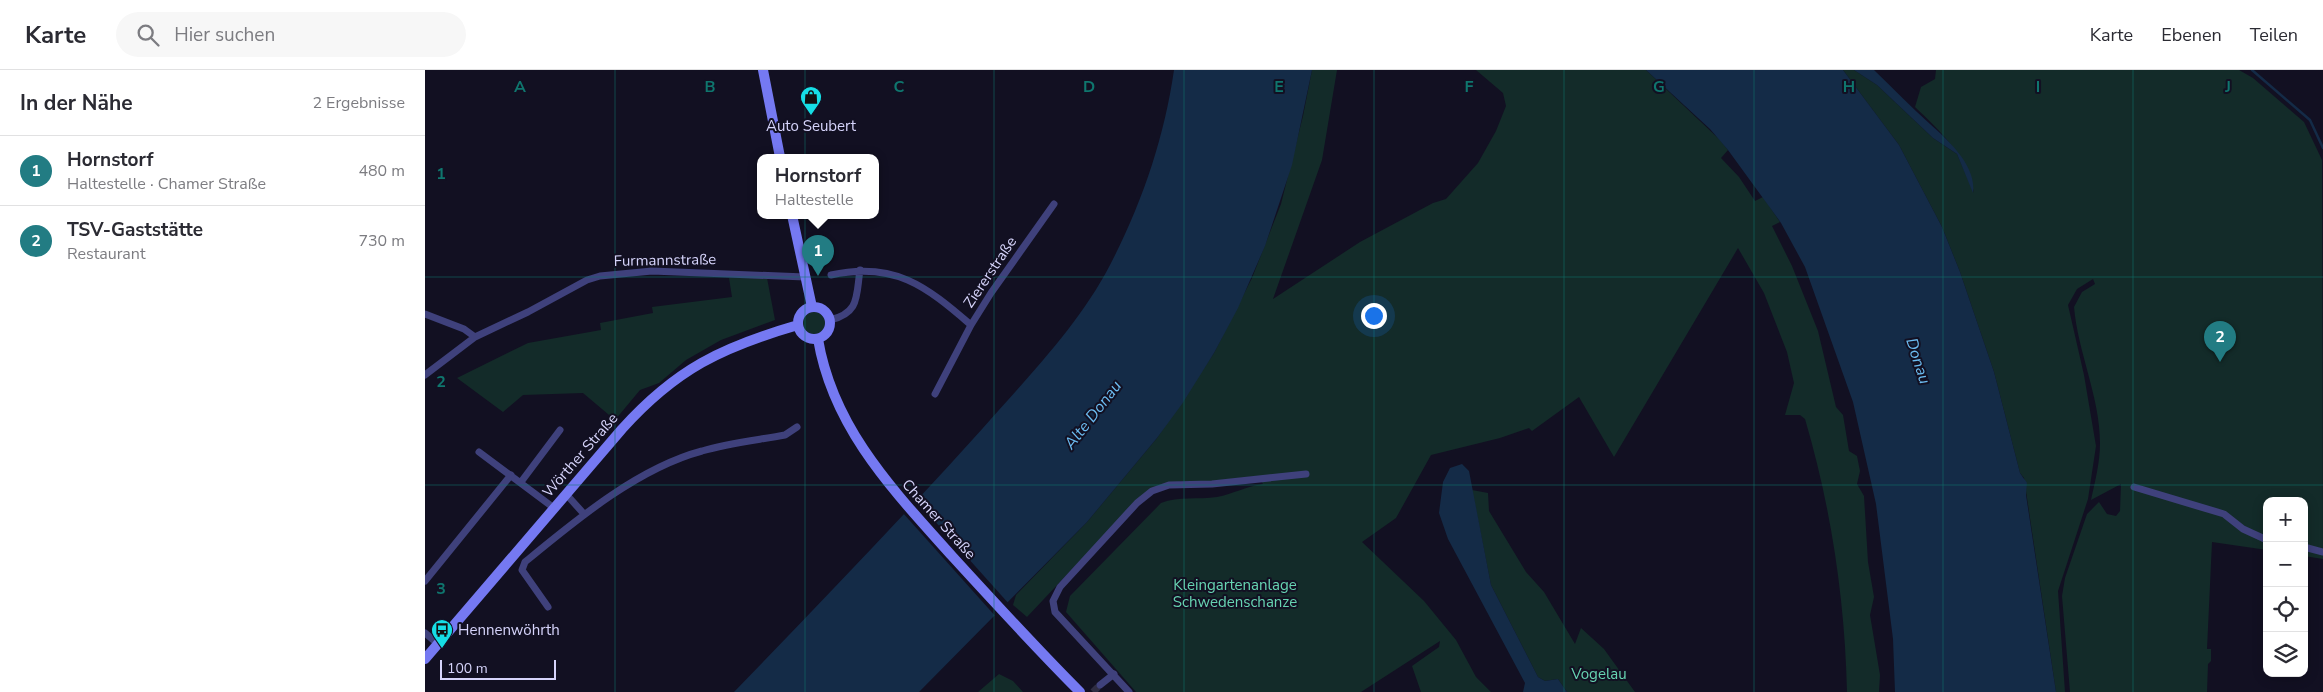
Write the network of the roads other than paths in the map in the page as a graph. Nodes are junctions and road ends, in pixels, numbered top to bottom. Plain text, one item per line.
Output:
1 (763, 70) edge
2 (779, 154) edge
3 (1054, 204) dead end
4 (793, 219) edge
5 (860, 270) junction
6 (831, 275) dead end
7 (805, 277) junction
8 (811, 305) junction
9 (425, 314) edge
10 (830, 320) junction
11 (798, 325) junction
12 (971, 325) junction
13 (475, 336) junction
14 (818, 339) junction
15 (425, 375) edge
16 (935, 394) dead end
17 (797, 427) dead end
18 (561, 430) dead end
19 (479, 452) dead end
20 (1306, 474) dead end
21 (511, 475) junction
22 (521, 482) junction
23 (2135, 487) dead end
24 (567, 494) junction
25 (554, 508) junction
26 (584, 514) junction
27 (2263, 538) edge
28 (2308, 548) edge
29 (2323, 552) edge
30 (425, 581) edge
31 (548, 607) dead end
32 (425, 633) edge
33 (438, 644) junction
34 (425, 659) edge
35 (1114, 674) junction
36 (1100, 686) tunnel mouth
37 (1080, 692) edge
38 (1129, 692) edge

1 - 2 main road
3 - 12 street, Ziererstraße
4 - 7 main road
5 - 6 street, Ziererstraße
5 - 10 street
5 - 12 street, Ziererstraße
7 - 8 main road
7 - 13 street, Furmannstraße
8 - 10 main road
8 - 11 main road
9 - 13 street
10 - 14 main road
11 - 14 main road
11 - 24 main road, Wörther Straße
12 - 16 street
13 - 15 street, Furmannstraße
14 - 37 main road, Chamer Straße
17 - 26 street
18 - 22 street
19 - 21 street
20 - 35 street
21 - 22 street
21 - 30 street
22 - 25 street
23 - 27 street
24 - 25 main road, Wörther Straße
24 - 26 street
25 - 33 main road, Wörther Straße
26 - 31 street
28 - 29 street
32 - 33 street
33 - 34 main road, Wörther Straße
35 - 36 street
35 - 38 street

